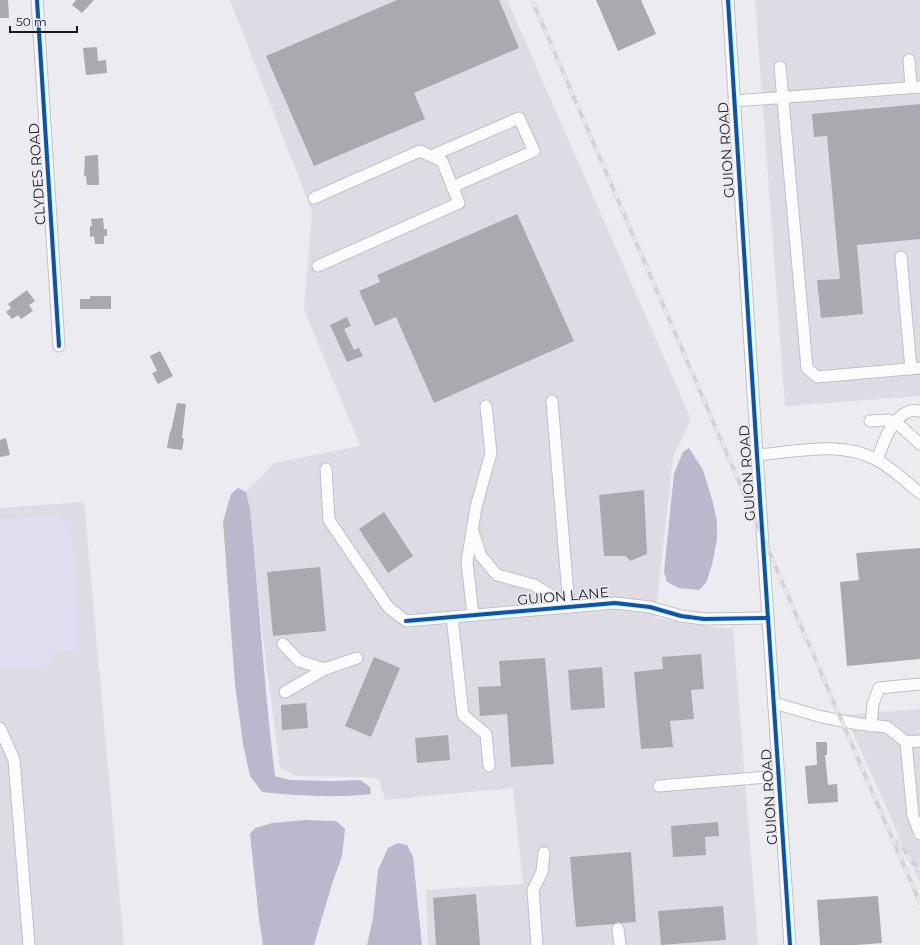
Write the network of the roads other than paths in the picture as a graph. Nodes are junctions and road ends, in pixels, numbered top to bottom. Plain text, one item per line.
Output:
1 (37, 0) edge
2 (728, 0) edge
3 (909, 60) dead end
4 (780, 68) dead end
5 (916, 87) edge
6 (783, 98) junction
7 (734, 101) junction
8 (431, 156) junction
9 (452, 187) junction
10 (314, 198) dead end
11 (901, 257) dead end
12 (318, 266) dead end
13 (59, 346) dead end
14 (915, 368) edge
15 (552, 401) dead end
16 (486, 406) dead end
17 (920, 411) edge
18 (870, 422) dead end
19 (896, 422) junction
20 (920, 444) edge
21 (757, 455) junction
22 (877, 460) junction
23 (326, 469) dead end
24 (920, 493) edge
25 (472, 531) junction
26 (569, 607) junction
27 (473, 615) junction
28 (452, 617) junction
29 (768, 618) junction
30 (283, 644) dead end
31 (358, 658) dead end
32 (325, 669) junction
33 (920, 684) edge
34 (285, 692) dead end
35 (774, 703) junction
36 (871, 726) junction
37 (0, 728) edge
38 (920, 741) edge
39 (906, 742) junction
40 (490, 766) dead end
41 (779, 776) junction
42 (659, 786) dead end
43 (920, 834) edge
44 (544, 853) dead end
45 (618, 929) dead end
46 (29, 945) edge
47 (537, 945) edge
48 (620, 945) edge
49 (790, 945) edge

1 - 13 street, CLYDES ROAD
2 - 7 street, GUION ROAD
3 - 5 street
4 - 6 street
5 - 6 street
6 - 7 street
6 - 14 street
7 - 21 street, GUION ROAD
8 - 9 street
8 - 9 street
8 - 10 street
9 - 12 street
11 - 14 street
15 - 26 street
16 - 25 street
17 - 19 street
18 - 19 street
19 - 20 street
19 - 22 street
21 - 22 street
21 - 29 street, GUION ROAD
22 - 24 street
23 - 28 street, GUION LANE
25 - 26 street
25 - 27 street
26 - 27 street, GUION LANE
26 - 29 street, GUION LANE
27 - 28 street, GUION LANE
28 - 40 street
29 - 35 street, GUION ROAD
30 - 32 street
31 - 32 street
32 - 34 street
33 - 36 street
35 - 36 street
35 - 41 street, GUION ROAD
36 - 39 street
37 - 46 street
38 - 39 street
39 - 43 street
41 - 42 street
41 - 49 street, GUION ROAD
44 - 47 street
45 - 48 street

